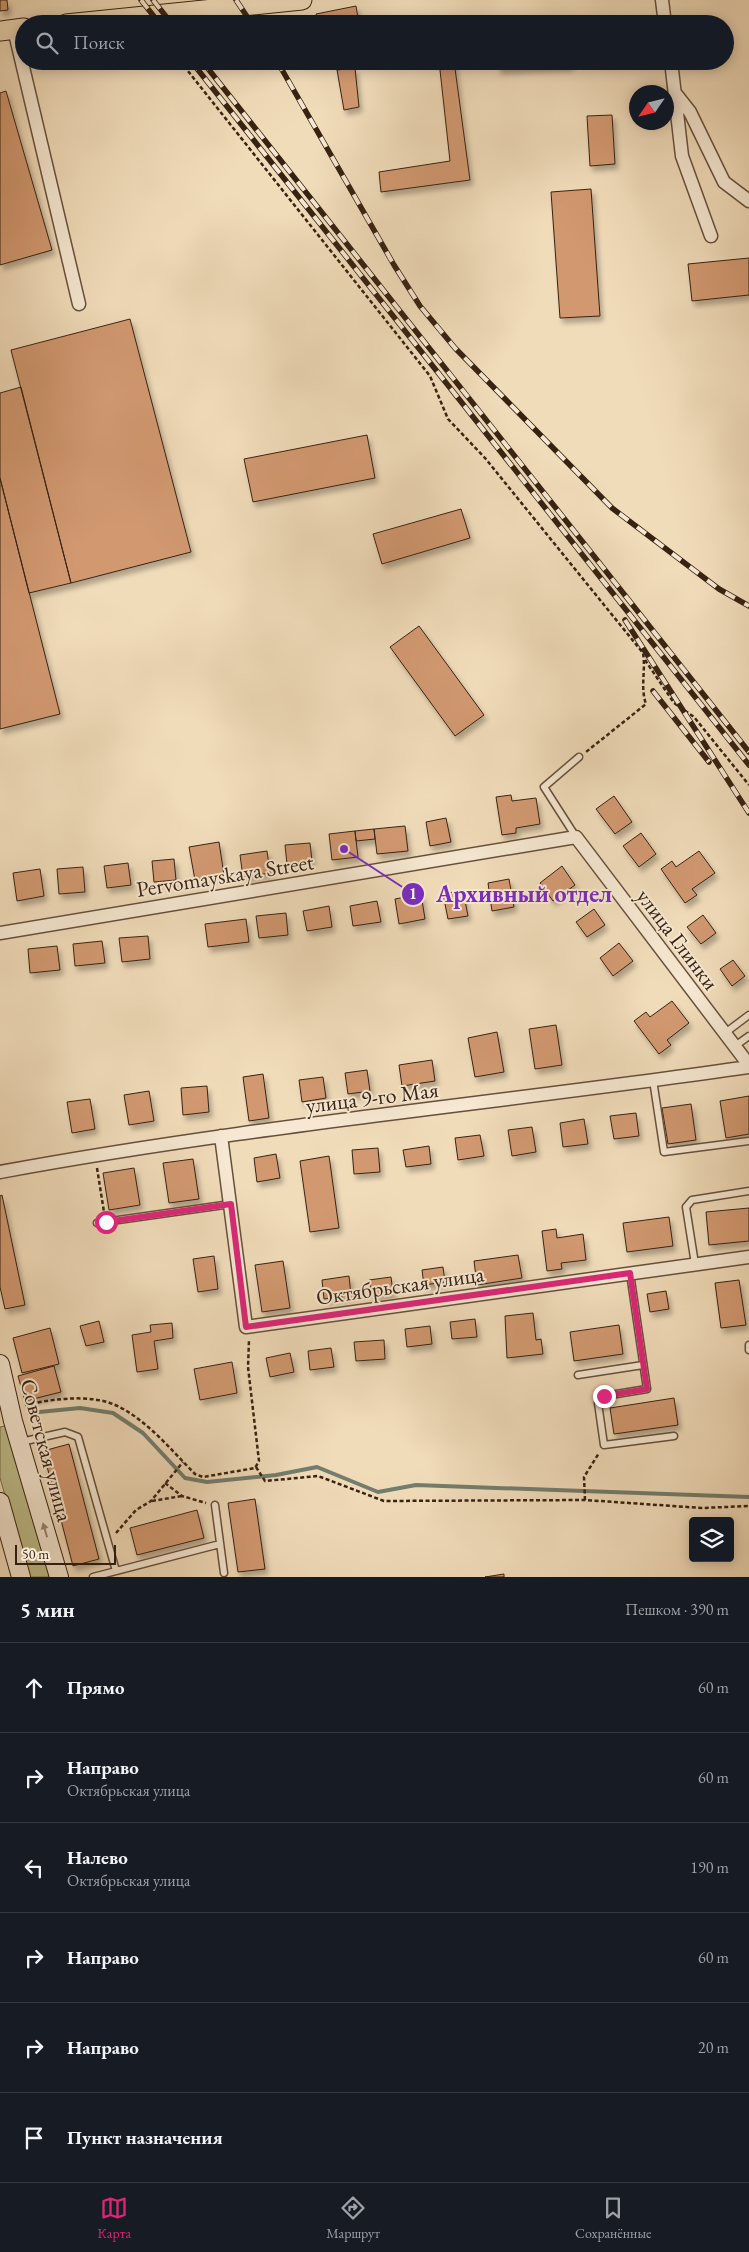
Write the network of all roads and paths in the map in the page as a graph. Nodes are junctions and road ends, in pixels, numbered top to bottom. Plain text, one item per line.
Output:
1 (302, 0) edge
2 (662, 0) edge
3 (154, 15) edge
4 (664, 15) edge
5 (23, 70) edge
6 (187, 70) edge
7 (672, 70) edge
8 (675, 93) junction
9 (749, 201) edge
10 (711, 236) dead end
11 (80, 304) dead end
12 (644, 659) junction
13 (579, 757) joint
14 (749, 785) edge
15 (576, 837) junction
16 (0, 933) edge
17 (749, 1015) edge
18 (725, 1033) junction
19 (749, 1036) edge
20 (735, 1046) junction
21 (749, 1066) edge
22 (653, 1080) junction
23 (221, 1136) junction
24 (749, 1141) edge
25 (94, 1154) junction
26 (0, 1172) edge
27 (749, 1192) edge
28 (231, 1204) junction
29 (106, 1222) junction
30 (97, 1223) dead end
31 (749, 1256) edge
32 (695, 1264) junction
33 (630, 1273) junction
34 (252, 1326) junction
35 (749, 1345) edge
36 (749, 1350) edge
37 (0, 1364) edge
38 (644, 1365) junction
39 (578, 1375) dead end
40 (8, 1418) edge
41 (674, 1436) dead end
42 (20, 1443) junction
43 (597, 1457) dead end
44 (183, 1462) junction
45 (256, 1467) junction
46 (165, 1484) junction
47 (182, 1496) junction
48 (585, 1500) junction
49 (151, 1501) junction
50 (0, 1502) edge
51 (214, 1506) joint
52 (749, 1506) edge
53 (108, 1544) junction
54 (220, 1544) junction
55 (116, 1571) junction
56 (224, 1573) dead end
57 (21, 1577) edge
58 (59, 1577) edge
59 (93, 1577) edge

1 - 3 main road
2 - 4 street
5 - 11 street
6 - 12 path
7 - 8 street
8 - 9 street
8 - 10 street
12 - 13 path
12 - 14 path
13 - 15 lane
15 - 16 street, Pervomayskaya Street
15 - 18 street, улица Глинки
17 - 18 lane
18 - 20 street, улица Глинки
19 - 20 lane
20 - 21 street, улица Глинки
21 - 22 street, улица 9-го Мая
22 - 23 street, улица 9-го Мая
22 - 24 lane
23 - 25 street, улица 9-го Мая
23 - 28 street
25 - 26 street, улица 9-го Мая
25 - 29 path
27 - 32 lane
28 - 29 lane
28 - 34 street
29 - 30 lane
31 - 32 street, Октябрьская улица
32 - 33 street, Октябрьская улица
33 - 34 street, Октябрьская улица
33 - 38 lane
34 - 45 path
35 - 36 lane
37 - 40 main road, Советская улица
38 - 39 lane
38 - 41 lane
40 - 42 main road, Советская улица
40 - 44 path
42 - 53 lane
58 -> 42 main road, Советская улица
43 - 48 path
44 - 45 path
44 - 46 path
45 - 48 path
46 - 47 path
46 - 49 path
47 - 49 path
47 - 51 path
48 - 52 path
49 - 53 path
50 - 57 main road
51 - 54 lane
53 - 55 lane
54 - 55 lane
54 - 56 lane
55 - 59 lane

